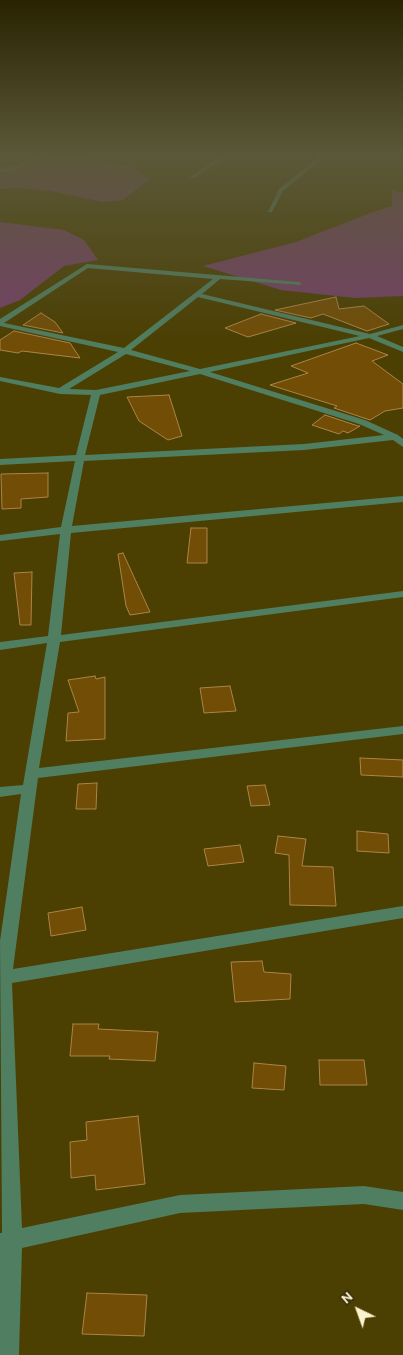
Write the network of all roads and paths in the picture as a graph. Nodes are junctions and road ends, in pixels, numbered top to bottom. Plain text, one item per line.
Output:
1 (219, 277) junction
2 (299, 284) dead end
3 (197, 295) junction
4 (0, 323) edge
5 (403, 326) edge
6 (370, 336) junction
7 (403, 350) edge
8 (125, 352) junction
9 (202, 372) junction
10 (2, 381) edge
11 (60, 391) junction
12 (96, 393) junction
13 (395, 437) junction
14 (403, 444) edge
15 (80, 457) junction
16 (0, 462) edge
17 (403, 499) edge
18 (66, 530) junction
19 (0, 538) edge
20 (403, 594) edge
21 (54, 640) junction
22 (0, 646) edge
23 (403, 730) edge
24 (30, 782) junction
25 (0, 792) edge
26 (403, 912) edge
27 (2, 978) edge
28 (403, 1201) edge
29 (6, 1242) edge
30 (8, 1355) edge

1 - 2 street
1 - 3 street
1 - 4 street
3 - 6 street
3 - 8 street
4 - 8 street
5 - 6 street
6 - 7 street
6 - 9 street
8 - 9 street
8 - 11 street
9 - 12 street
9 - 13 street
10 - 11 street
11 - 12 street
12 - 15 street
13 - 14 street
13 - 15 street
15 - 16 street
15 - 18 street
17 - 18 street
18 - 19 street
18 - 21 street
20 - 21 street
21 - 22 street
21 - 24 street
23 - 24 street
24 - 25 street
24 - 27 street
26 - 27 street
27 - 29 street
28 - 29 street
29 - 30 street

